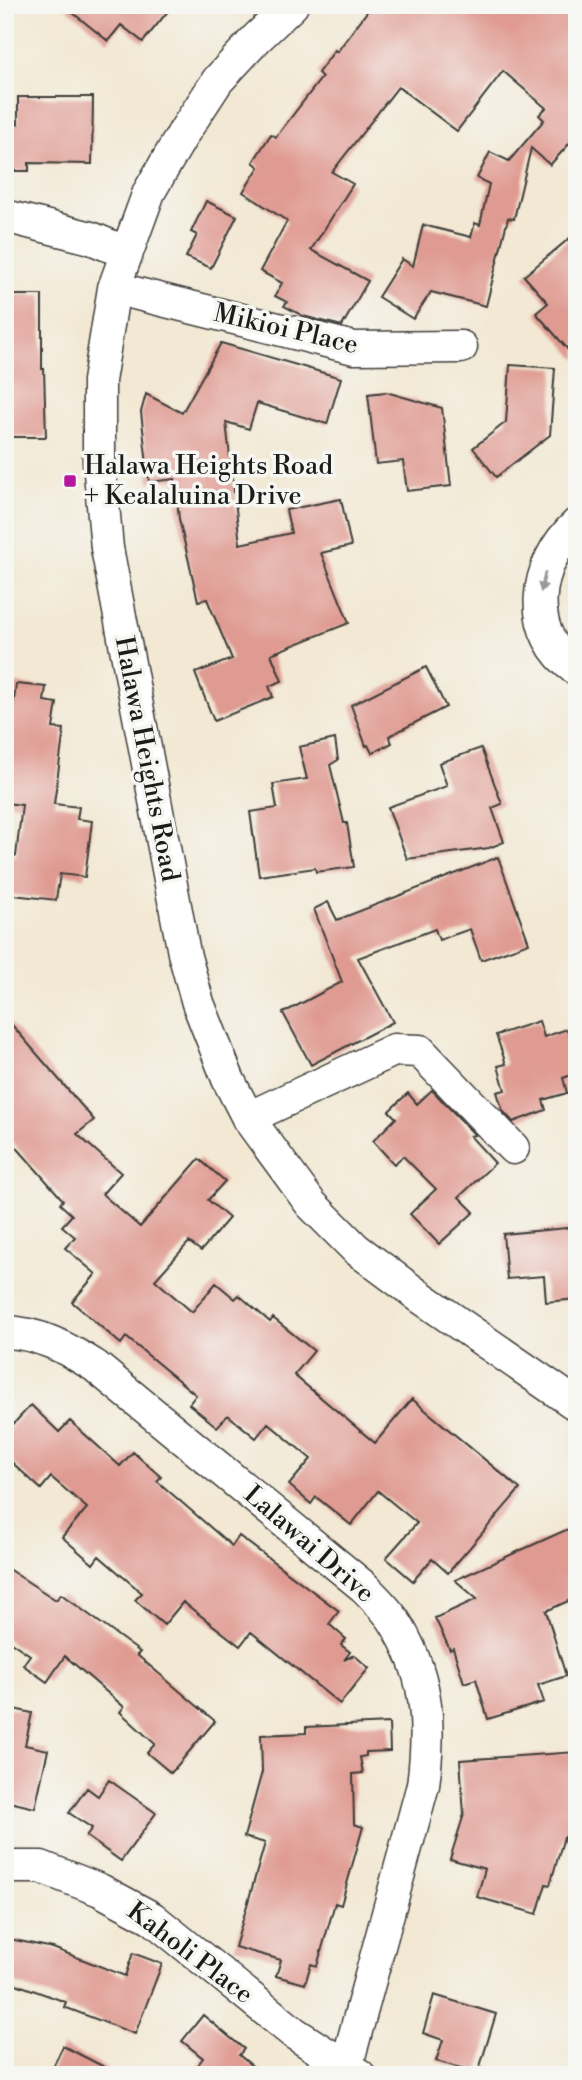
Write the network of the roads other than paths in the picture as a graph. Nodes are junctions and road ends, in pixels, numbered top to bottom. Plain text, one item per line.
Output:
1 (292, 5) edge
2 (5, 216) edge
3 (127, 253) junction
4 (114, 288) junction
5 (461, 347) dead end
6 (577, 524) edge
7 (577, 670) edge
8 (248, 1118) junction
9 (513, 1148) dead end
10 (5, 1332) edge
11 (577, 1405) edge
12 (5, 1867) edge
13 (350, 2072) edge

1 - 3 street, Halawa Heights Road
2 - 3 street
3 - 4 street, Halawa Heights Road
4 - 5 street, Mikioi Place
4 - 8 street, Halawa Heights Road
6 -> 7 street
8 - 9 street
8 - 11 street, Halawa Heights Road
10 - 13 street, Lalawai Drive
12 - 13 street, Kaholi Place

